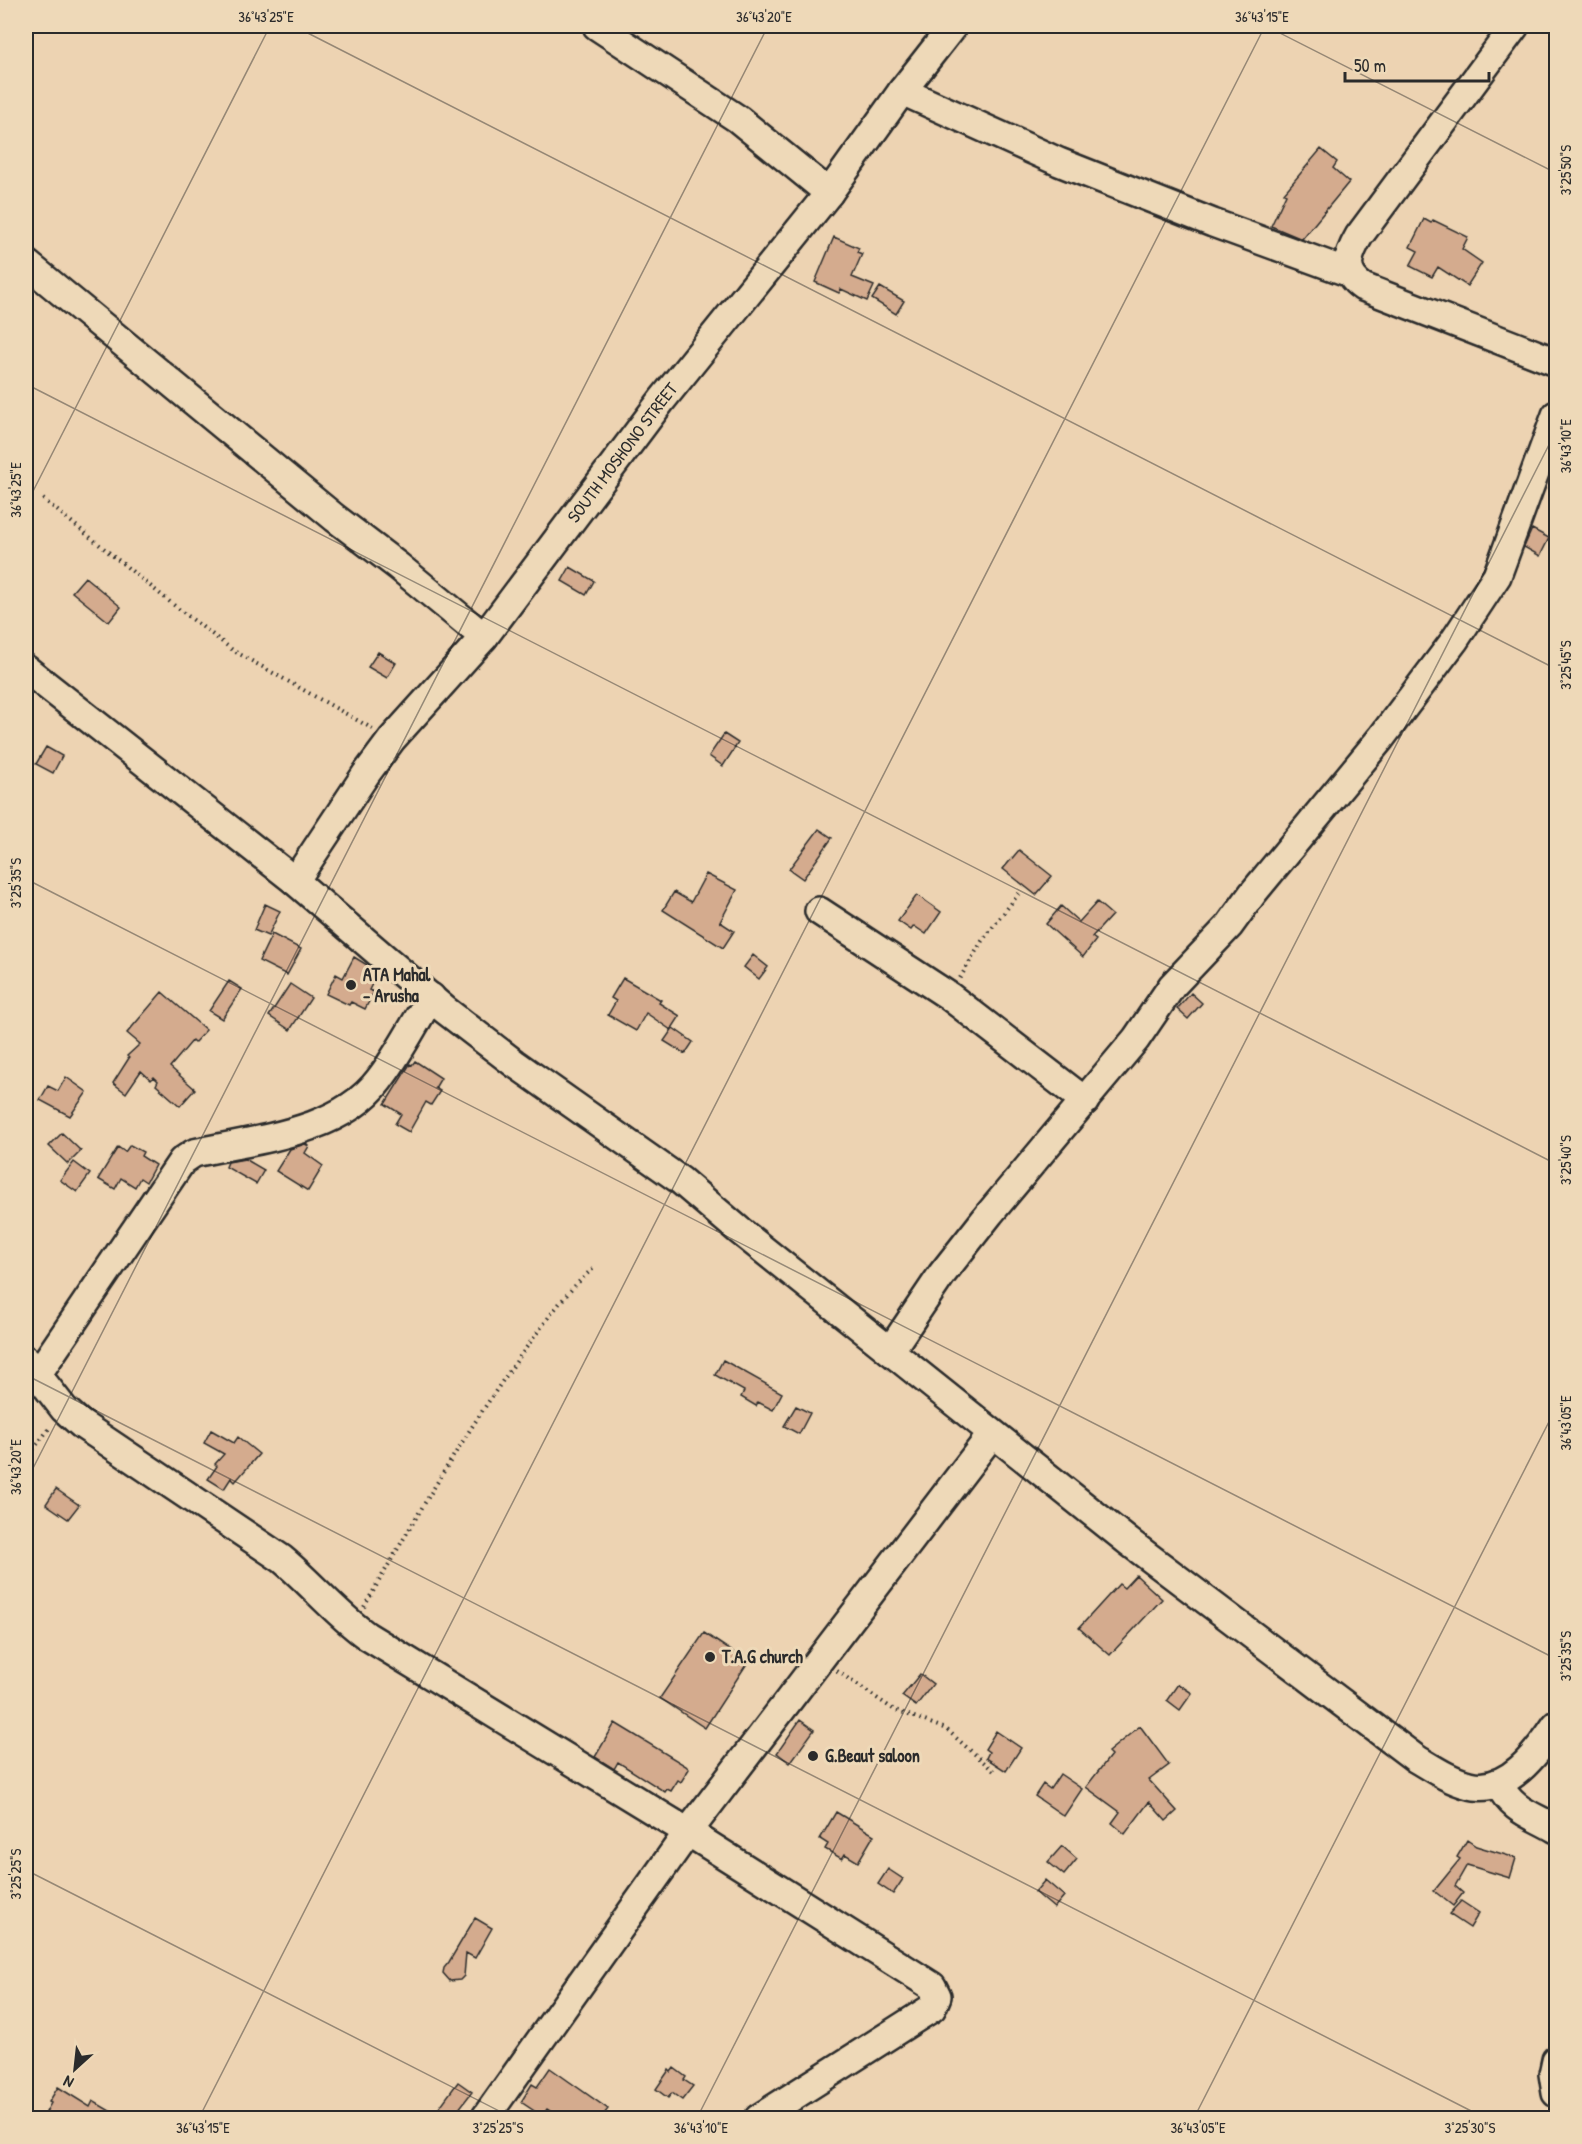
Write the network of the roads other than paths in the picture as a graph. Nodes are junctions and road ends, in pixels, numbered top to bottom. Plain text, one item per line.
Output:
1 (597, 26) edge
2 (953, 26) edge
3 (1515, 26) edge
4 (902, 91) junction
5 (830, 193) junction
6 (26, 263) edge
7 (1350, 273) junction
8 (1557, 362) edge
9 (1557, 415) edge
10 (483, 637) junction
11 (26, 669) edge
12 (295, 881) junction
13 (819, 911) dead end
14 (430, 997) junction
15 (1084, 1101) junction
16 (890, 1351) junction
17 (32, 1367) edge
18 (992, 1434) junction
19 (1557, 1725) edge
20 (1498, 1783) junction
21 (1557, 1829) edge
22 (688, 1832) junction
23 (1557, 2060) edge
24 (1557, 2093) edge
25 (485, 2118) edge
26 (759, 2118) edge

1 - 5 street
2 - 4 street, SOUTH MOSHONO STREET
3 - 7 street
4 - 5 street, SOUTH MOSHONO STREET
4 - 7 street
5 - 10 street, SOUTH MOSHONO STREET
6 - 10 street
7 - 8 street
9 - 15 street
10 - 12 street, SOUTH MOSHONO STREET
11 - 12 street
12 - 14 street
13 - 15 street
14 - 16 street
14 - 17 street
15 - 16 street
16 - 18 street
17 - 22 street
18 - 20 street
18 - 22 street
19 - 20 street
20 - 21 street
22 - 25 street
22 - 26 street
23 - 24 street

